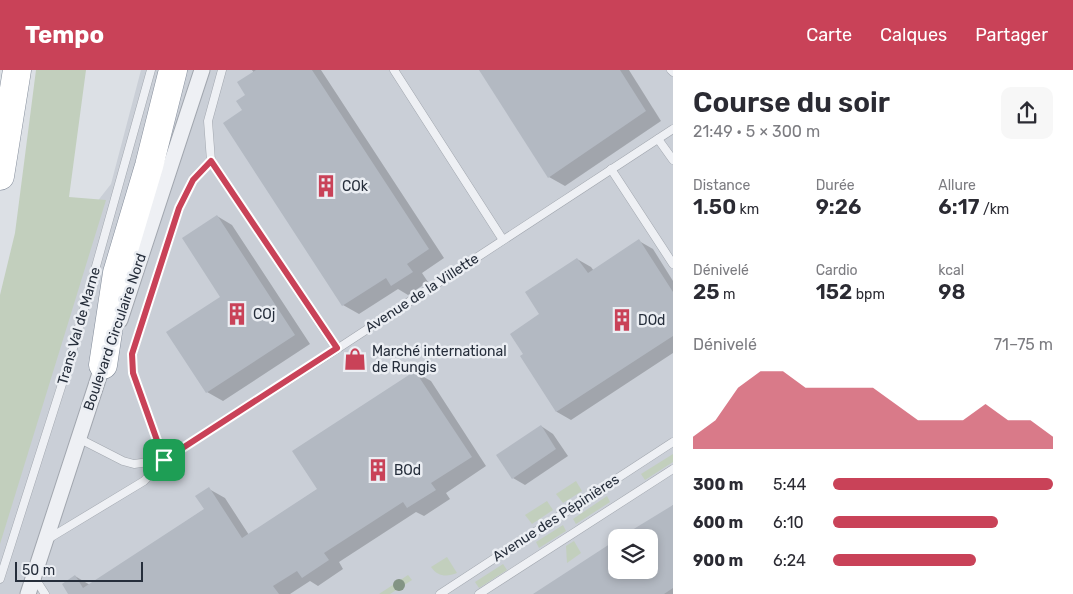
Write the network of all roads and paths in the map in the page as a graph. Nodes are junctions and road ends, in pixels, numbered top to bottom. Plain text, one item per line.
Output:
1 (17, 70) edge
2 (151, 70) edge
3 (173, 70) edge
4 (202, 70) edge
5 (222, 70) edge
6 (394, 70) edge
7 (673, 129) edge
8 (658, 139) junction
9 (673, 160) edge
10 (211, 161) junction
11 (611, 169) junction
12 (0, 176) edge
13 (503, 240) junction
14 (673, 264) edge
15 (337, 348) junction
16 (103, 365) junction
17 (78, 438) junction
18 (673, 442) edge
19 (164, 460) junction
20 (673, 469) edge
21 (46, 540) junction
22 (33, 576) junction
23 (0, 579) edge
24 (28, 594) edge
25 (45, 594) edge
26 (440, 594) edge
27 (478, 594) edge

1 - 12 highway
2 - 23 lane, Trans Val de Marne
3 - 16 highway
4 - 16 street, Boulevard Circulaire Nord
5 - 10 lane
6 - 13 lane
7 - 8 lane, Avenue de la Villette
8 - 9 lane
8 - 11 lane, Avenue de la Villette
10 - 15 lane
10 - 19 lane
11 - 13 lane, Avenue de la Villette
11 - 14 lane
13 - 15 lane, Avenue de la Villette
15 - 19 lane, Avenue de la Villette
16 - 17 street, Boulevard Circulaire Nord
17 - 19 lane
17 - 21 street, Boulevard Circulaire Nord
18 - 26 lane, Avenue des Pépinières
19 - 21 lane, Avenue de la Villette
20 - 27 lane, Avenue des Pépinières
21 - 22 street, Boulevard Circulaire Nord
22 - 24 street, Boulevard Circulaire Nord
22 - 25 lane

